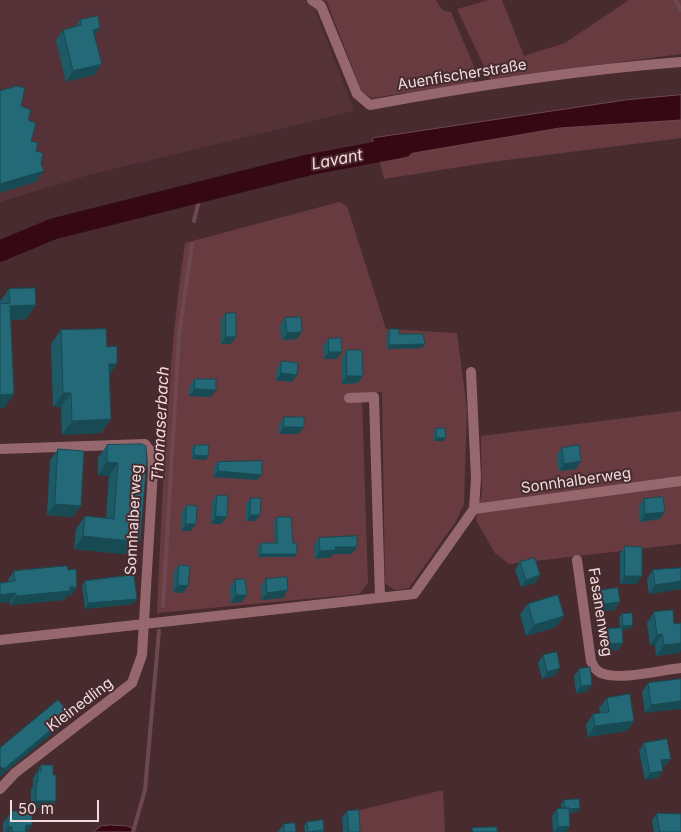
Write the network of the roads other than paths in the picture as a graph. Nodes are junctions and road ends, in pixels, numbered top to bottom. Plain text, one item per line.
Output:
1 (312, 0) edge
2 (681, 62) edge
3 (471, 372) dead end
4 (349, 398) dead end
5 (0, 449) edge
6 (681, 482) edge
7 (474, 509) junction
8 (576, 560) dead end
9 (380, 598) junction
10 (144, 624) junction
11 (0, 640) edge
12 (681, 668) edge
13 (0, 789) edge

1 - 2 street, Auenfischerstraße
3 - 7 street
4 - 9 street
5 - 10 street, Sonnhalberweg
6 - 7 street, Sonnhalberweg
7 - 9 street
8 - 12 street, Fasanenweg
9 - 10 street
10 - 11 street
10 - 13 street, Kleinedling

